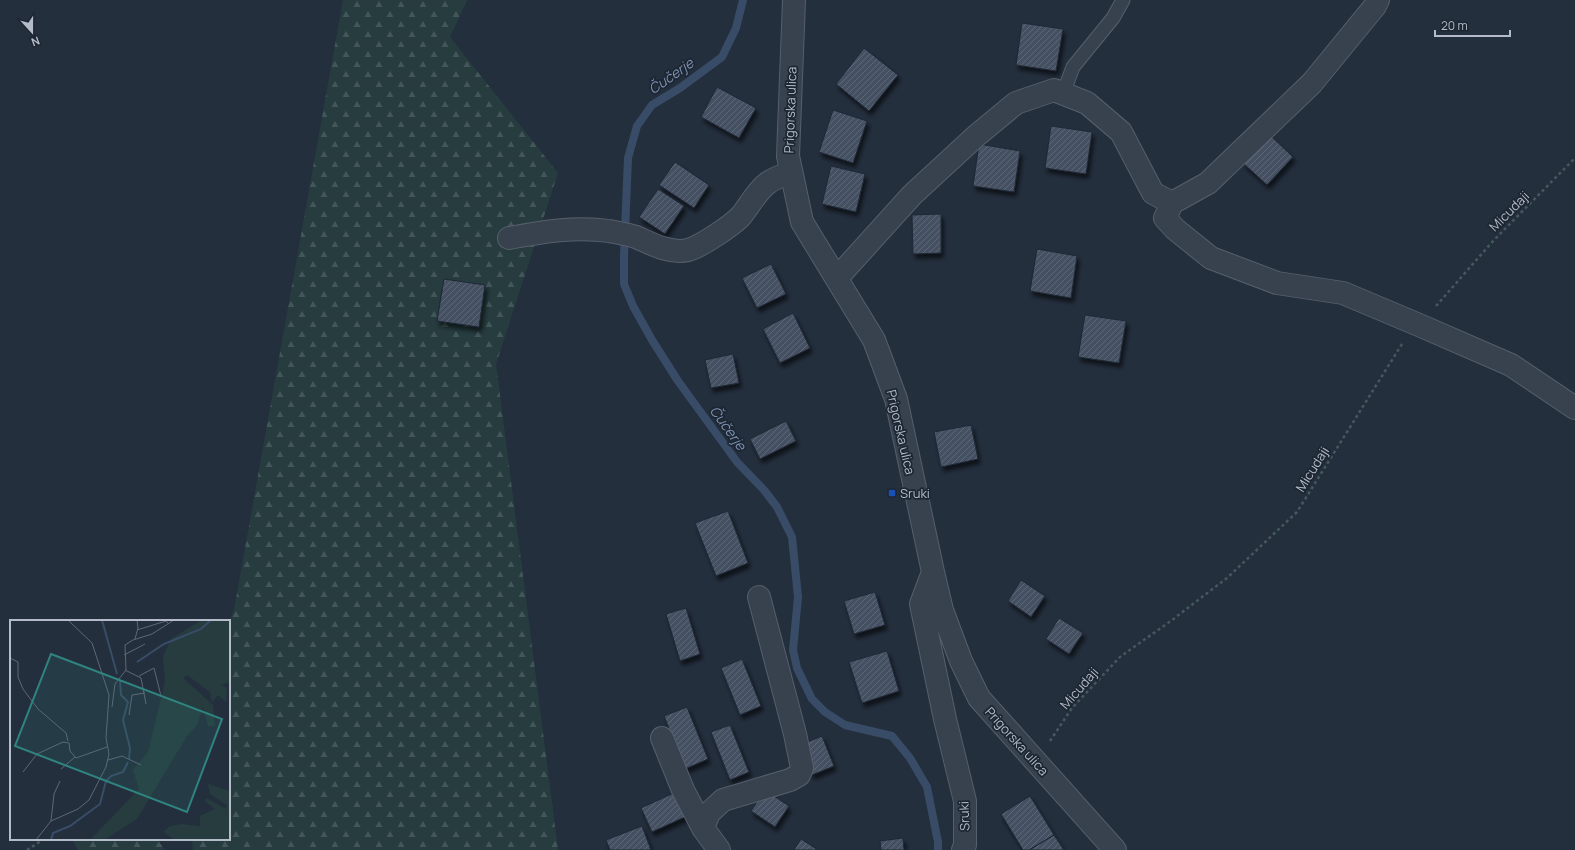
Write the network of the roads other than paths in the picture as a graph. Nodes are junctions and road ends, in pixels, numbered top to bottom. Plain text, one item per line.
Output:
1 (794, 0) edge
2 (1123, 0) edge
3 (1378, 0) edge
4 (1063, 94) junction
5 (791, 173) junction
6 (1172, 202) junction
7 (509, 238) dead end
8 (837, 278) junction
9 (1575, 408) edge
10 (932, 572) junction
11 (759, 597) dead end
12 (662, 738) dead end
13 (703, 828) junction
14 (719, 850) edge
15 (963, 850) edge
16 (1115, 850) edge

1 - 5 street, Prigorska ulica
2 - 4 lane
3 - 6 street
4 - 6 street
4 - 8 street
5 - 7 street
5 - 8 street, Prigorska ulica
6 - 9 street
8 - 10 street, Prigorska ulica
10 - 15 street, Sruki
10 - 16 street, Prigorska ulica
11 - 13 street
12 - 13 street
13 - 14 street

